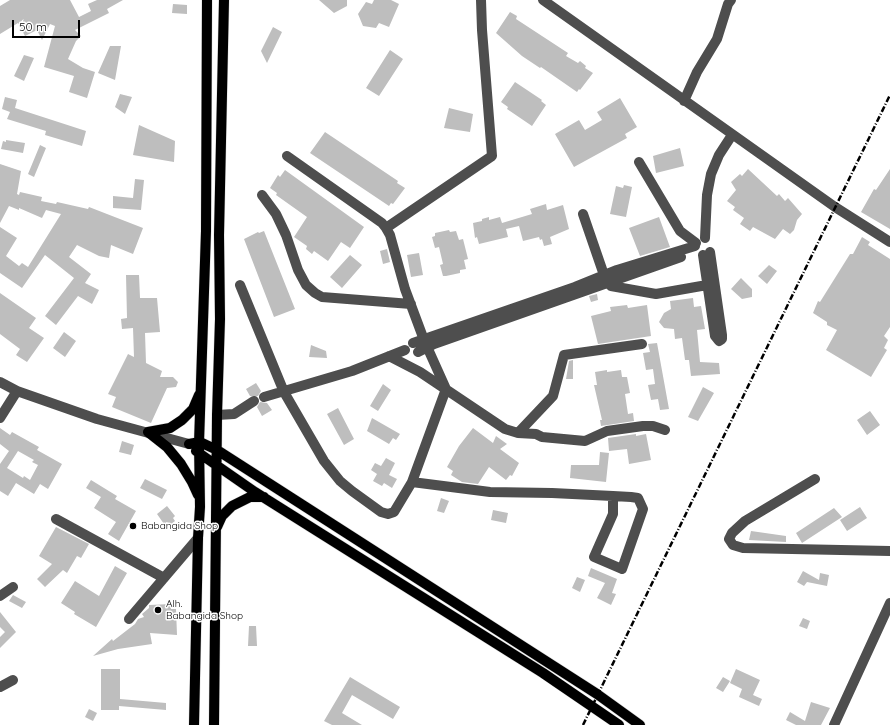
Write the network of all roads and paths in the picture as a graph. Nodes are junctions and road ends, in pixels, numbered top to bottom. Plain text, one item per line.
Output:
1 (207, 0) edge
2 (224, 0) edge
3 (481, 0) edge
4 (543, 0) edge
5 (731, 0) edge
6 (684, 102) junction
7 (732, 135) junction
8 (287, 156) dead end
9 (639, 162) dead end
10 (262, 194) dead end
11 (582, 214) dead end
12 (386, 228) junction
13 (890, 242) edge
14 (701, 248) junction
15 (607, 279) junction
16 (240, 285) dead end
17 (707, 286) junction
18 (410, 304) junction
19 (642, 344) dead end
20 (417, 347) junction
21 (389, 356) junction
22 (0, 382) edge
23 (201, 386) junction
24 (446, 389) junction
25 (17, 391) junction
26 (284, 392) junction
27 (264, 397) dead end
28 (254, 401) dead end
29 (217, 415) junction
30 (0, 418) edge
31 (665, 430) dead end
32 (148, 432) junction
33 (518, 433) junction
34 (200, 442) junction
35 (189, 444) junction
36 (217, 450) junction
37 (200, 454) junction
38 (217, 466) junction
39 (815, 479) dead end
40 (412, 482) junction
41 (613, 496) junction
42 (264, 497) junction
43 (200, 507) junction
44 (56, 519) dead end
45 (216, 530) junction
46 (198, 538) junction
47 (890, 551) edge
48 (164, 578) junction
49 (14, 587) dead end
50 (0, 596) edge
51 (890, 602) edge
52 (129, 619) dead end
53 (13, 680) dead end
54 (0, 688) edge
55 (616, 724) edge
56 (194, 725) edge
57 (214, 725) edge
58 (640, 725) edge
59 (834, 725) edge

1 - 23 main road
2 - 29 main road
3 - 12 street
4 - 6 street
5 - 6 street
6 - 7 street
7 - 13 street
7 - 14 street
8 - 12 street
9 - 14 street
10 - 18 street
11 - 15 street
12 - 18 street
14 - 15 street
14 - 17 street
14 - 17 street
15 - 17 street
15 - 20 street
16 - 26 street
18 - 20 street
19 - 33 street
20 - 21 street
20 - 24 street
21 - 24 street
21 - 26 street
22 - 25 street
23 - 32 main road
23 - 34 main road
24 - 33 street
24 - 40 street
25 - 30 street
25 - 32 street
26 - 27 street
26 - 40 street
28 - 29 street
29 - 36 main road
31 - 33 street
32 - 35 street
32 - 43 main road
34 - 35 main road
34 - 36 main road
34 - 37 main road
35 - 37 main road
36 - 38 main road
36 - 58 main road
37 - 38 main road
37 - 43 main road
38 - 42 main road
38 - 45 main road
39 - 47 street
40 - 41 street
41 - 41 street
42 - 45 main road
42 - 55 main road
43 - 46 main road
44 - 48 street
45 - 57 main road
46 - 48 street
46 - 56 main road
48 - 52 street
49 - 50 street
51 - 59 street
53 - 54 street

